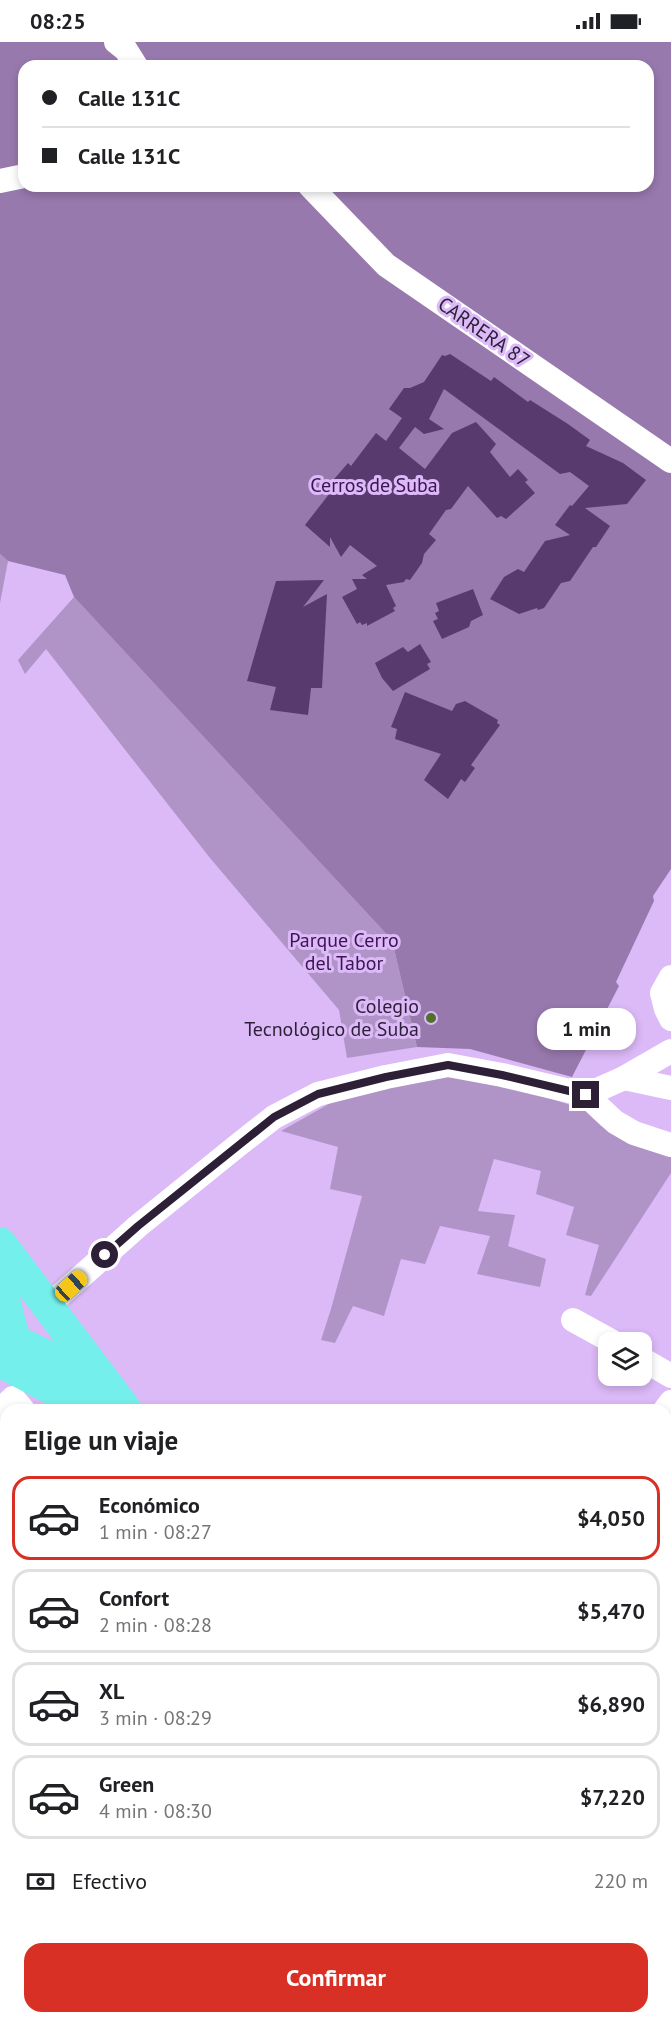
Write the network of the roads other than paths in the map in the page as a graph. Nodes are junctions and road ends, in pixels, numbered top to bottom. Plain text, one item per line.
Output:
1 (116, 42) edge
2 (132, 60) edge
3 (18, 178) edge
4 (0, 182) edge
5 (316, 192) edge
6 (671, 461) edge
7 (666, 985) edge
8 (671, 1019) edge
9 (671, 1051) edge
10 (624, 1078) junction
11 (671, 1088) edge
12 (586, 1095) junction
13 (671, 1145) edge
14 (0, 1243) edge
15 (0, 1284) edge
16 (48, 1306) junction
17 (573, 1320) dead end
18 (598, 1334) edge
19 (652, 1365) edge
20 (10, 1375) edge
21 (671, 1376) edge
22 (70, 1404) edge
23 (111, 1404) edge
24 (122, 1404) edge

1 - 2 street
3 - 4 street
5 - 6 street, CARRERA 87
7 - 8 street
9 - 10 street
10 - 11 street
10 - 12 street
12 - 13 street
12 - 16 street
14 - 16 main road
15 - 20 main road
16 - 24 main road
17 - 18 street
19 - 21 street
20 - 22 main road
20 - 23 main road

